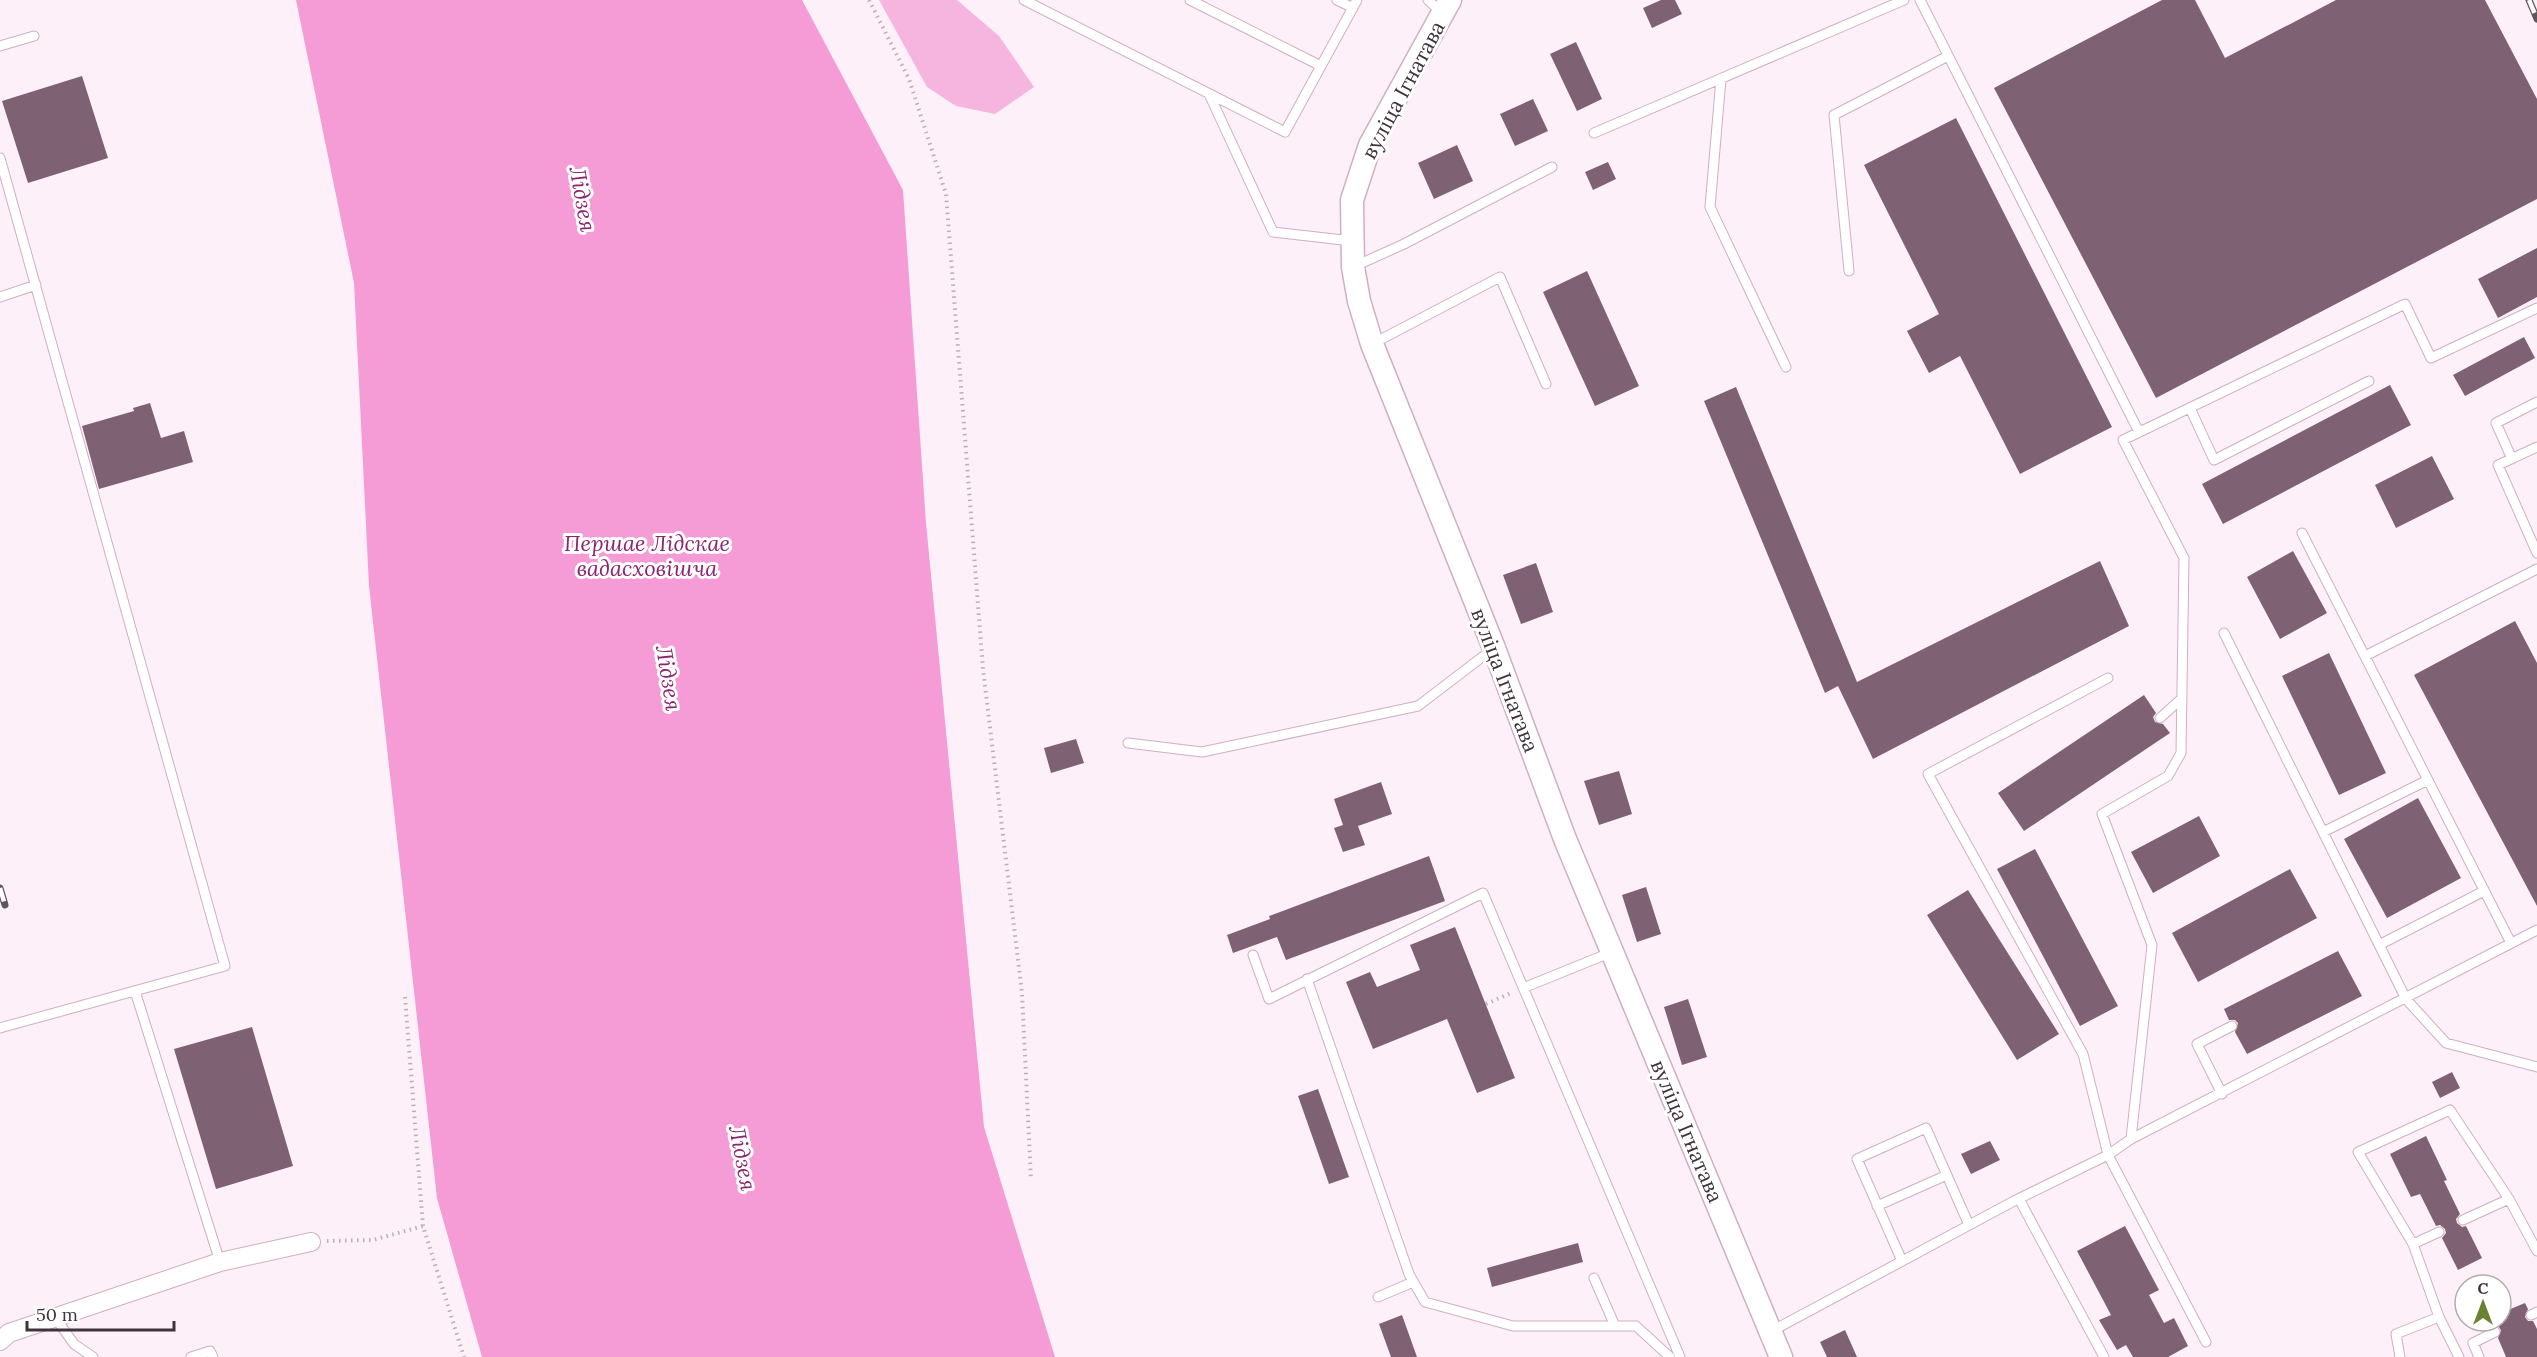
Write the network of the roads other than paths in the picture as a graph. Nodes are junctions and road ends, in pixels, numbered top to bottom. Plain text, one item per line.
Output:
1 (1024, 0) edge
2 (1190, 0) edge
3 (1337, 0) edge
4 (1904, 0) edge
5 (1920, 0) edge
6 (1355, 4) edge
7 (1440, 5) edge
8 (34, 36) dead end
9 (0, 46) edge
10 (1948, 56) junction
11 (1321, 66) junction
12 (1721, 79) junction
13 (1209, 94) junction
14 (1594, 134) dead end
15 (0, 158) edge
16 (1552, 167) dead end
17 (1352, 241) junction
18 (1353, 267) junction
19 (1849, 271) dead end
20 (36, 285) junction
21 (0, 297) edge
22 (2537, 308) edge
23 (1372, 344) junction
24 (1786, 368) dead end
25 (2369, 381) dead end
26 (1546, 384) dead end
27 (2537, 402) edge
28 (2190, 408) junction
29 (2139, 432) junction
30 (2537, 447) edge
31 (2512, 459) junction
32 (2302, 533) dead end
33 (2537, 554) edge
34 (2537, 569) edge
35 (2224, 633) dead end
36 (1494, 648) junction
37 (2365, 656) junction
38 (2108, 678) dead end
39 (2181, 699) junction
40 (2160, 718) dead end
41 (1128, 742) dead end
42 (2428, 780) junction
43 (2324, 832) junction
44 (2484, 891) junction
45 (2537, 930) edge
46 (2511, 943) junction
47 (2379, 945) junction
48 (1612, 952) junction
49 (1253, 955) dead end
50 (1306, 980) junction
51 (1523, 988) junction
52 (135, 991) junction
53 (2406, 999) junction
54 (2232, 1026) dead end
55 (0, 1028) edge
56 (2537, 1067) edge
57 (2222, 1094) junction
58 (2132, 1139) junction
59 (2108, 1155) junction
60 (1947, 1174) junction
61 (2019, 1199) junction
62 (2509, 1199) junction
63 (1877, 1206) junction
64 (2463, 1220) dead end
65 (1969, 1225) junction
66 (2439, 1232) dead end
67 (311, 1242) road end
68 (2413, 1245) junction
69 (2537, 1251) edge
70 (1902, 1261) junction
71 (220, 1262) junction
72 (1594, 1278) dead end
73 (1413, 1282) junction
74 (1378, 1297) dead end
75 (55, 1317) junction
76 (2439, 1317) junction
77 (1615, 1326) junction
78 (1770, 1332) junction
79 (2493, 1333) edge
80 (0, 1341) edge
81 (2206, 1342) dead end
82 (93, 1357) edge
83 (191, 1357) edge
84 (213, 1357) edge
85 (1670, 1357) edge
86 (1680, 1357) edge
87 (1781, 1357) edge
88 (2104, 1357) edge
89 (2398, 1357) edge
90 (2459, 1357) edge
91 (2480, 1357) edge

1 - 13 lane
2 - 11 lane
3 - 6 lane
4 - 12 lane
5 - 10 lane
6 - 11 lane
7 - 17 street, вуліца Ігнатава
8 - 9 lane
10 - 19 lane
10 - 29 lane
11 - 13 lane
12 - 14 lane
12 - 24 lane
13 - 17 lane
15 - 20 lane
16 - 18 lane
17 - 18 street, вуліца Ігнатава
18 - 23 street, вуліца Ігнатава
20 - 21 lane
20 - 52 lane
22 - 28 lane
23 - 26 lane
23 - 36 street, вуліца Ігнатава
25 - 28 lane
27 - 31 lane
28 - 29 lane
29 - 39 lane
30 - 31 lane
31 - 33 lane
32 - 37 lane
34 - 37 lane
35 - 43 lane
36 - 41 lane
36 - 48 street, вуліца Ігнатава
37 - 42 lane
38 - 59 lane
39 - 40 lane
39 - 58 lane
42 - 43 lane
42 - 44 lane
43 - 47 lane
44 - 46 lane
44 - 47 lane
45 - 46 lane
46 - 53 lane
47 - 53 lane
48 - 51 lane
48 - 78 street, вуліца Ігнатава
49 - 50 lane
50 - 51 lane
50 - 73 lane
51 - 86 lane
52 - 55 lane
52 - 71 lane
53 - 56 lane
53 - 57 lane
54 - 57 lane
57 - 58 lane
58 - 59 lane
59 - 61 lane
59 - 81 lane
60 - 63 lane
60 - 63 lane
60 - 65 lane
61 - 65 lane
61 - 88 lane
62 - 64 lane
62 - 68 lane
62 - 69 lane
63 - 70 lane
65 - 70 lane
66 - 68 lane
67 - 71 street
68 - 76 lane
70 - 78 lane
71 - 75 street
72 - 77 lane
73 - 74 lane
73 - 77 lane
75 - 80 street
75 - 82 lane
76 - 89 lane
76 - 90 lane
77 - 85 lane
78 - 87 street, вуліца Ігнатава
79 - 91 lane
83 - 84 lane

